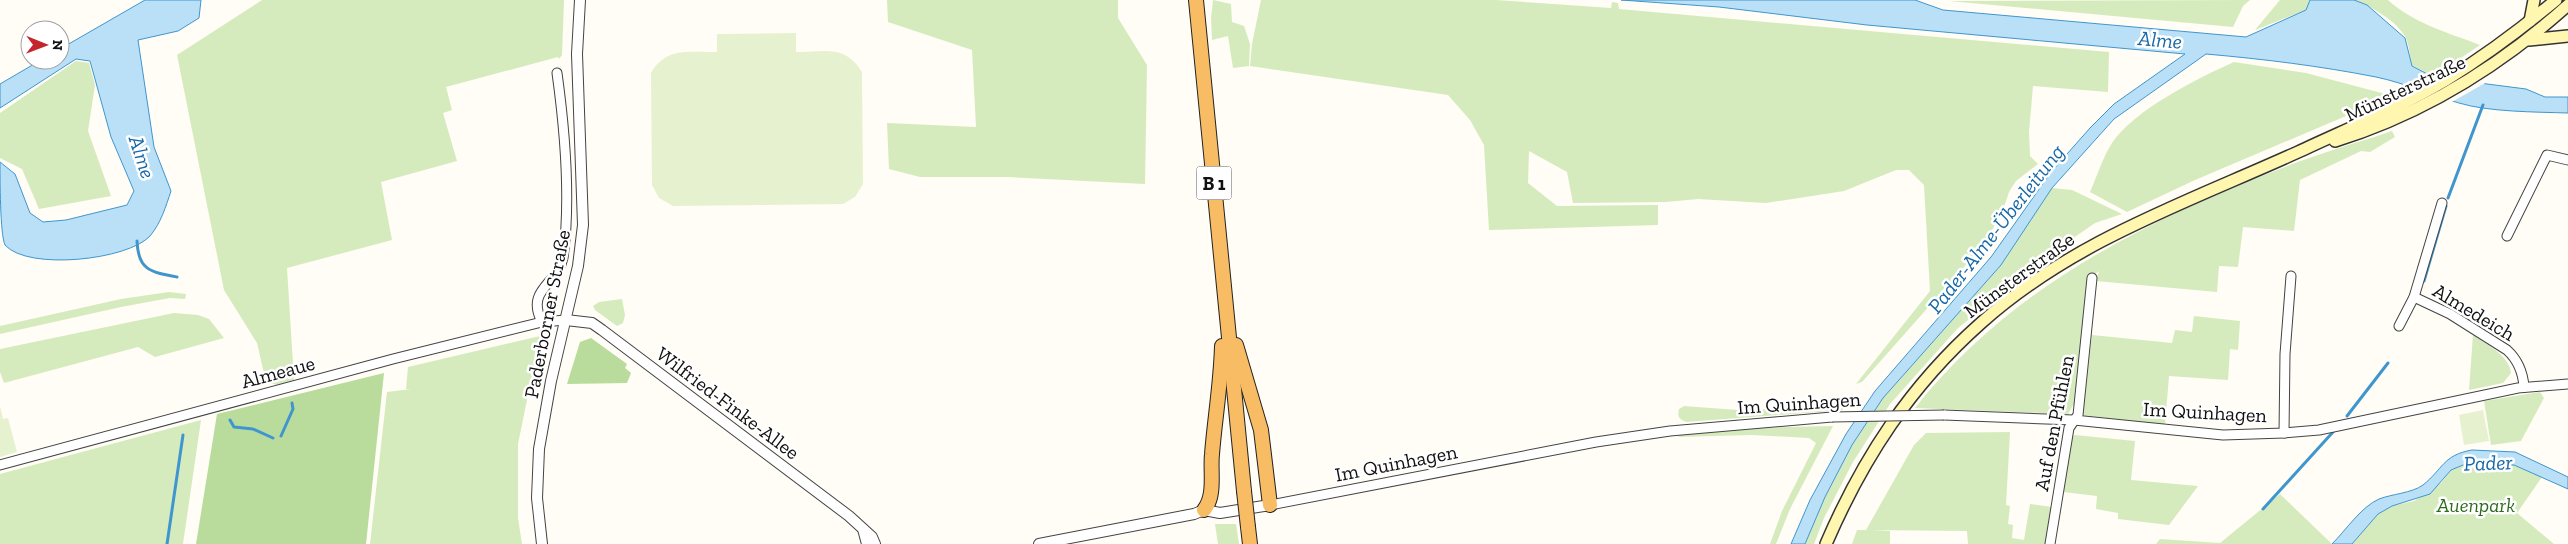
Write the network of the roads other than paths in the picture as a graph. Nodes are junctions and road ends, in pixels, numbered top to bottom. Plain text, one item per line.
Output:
1 (580, 0) edge
2 (1196, 0) edge
3 (2534, 0) edge
4 (2563, 5) edge
5 (2530, 21) junction
6 (2568, 36) edge
7 (2523, 44) junction
8 (558, 73) dead end
9 (2297, 152) junction
10 (2568, 160) edge
11 (2442, 203) dead end
12 (2507, 236) dead end
13 (2291, 276) dead end
14 (2092, 278) dead end
15 (1224, 296) junction
16 (2414, 297) junction
17 (566, 320) junction
18 (542, 322) junction
19 (2400, 326) dead end
20 (2568, 384) edge
21 (2524, 387) junction
22 (2074, 420) junction
23 (2284, 433) junction
24 (0, 465) edge
25 (1270, 505) junction
26 (1204, 510) junction
27 (863, 529) junction
28 (542, 544) edge
29 (867, 544) edge
30 (875, 544) edge
31 (1039, 544) edge
32 (1250, 544) edge
33 (1826, 544) edge
34 (2050, 544) edge

1 - 17 street, Paderborner Straße
2 - 15 highway, B 1
3 - 5 main road
4 - 5 main road, Münsterstraße
4 - 7 main road, Münsterstraße
5 - 9 main road, Münsterstraße
6 - 7 main road
7 - 9 main road, Münsterstraße
8 - 18 street, Paderborner Straße
9 - 33 main road, Münsterstraße
10 - 12 street
11 - 16 street, Almedeich
13 - 23 street
14 - 22 street, Auf den Pfühlen
15 - 25 highway, B 1
15 - 26 highway
15 - 32 highway, B 1, bridge
16 - 19 street, Almedeich
16 - 21 street, Almedeich
17 - 18 street, Almeaue
17 - 27 street, Wilfried-Finke-Allee
17 - 28 street, Paderborner Straße
18 - 24 street, Almeaue
20 - 21 street, Im Quinhagen
21 - 23 street, Im Quinhagen
22 - 23 street, Im Quinhagen
22 - 25 street, Im Quinhagen, bridge
22 - 34 street, Auf den Pfühlen
25 - 26 street, Im Quinhagen
26 - 31 street, Im Quinhagen
27 - 29 street
27 - 30 street, Wilfried-Finke-Allee

